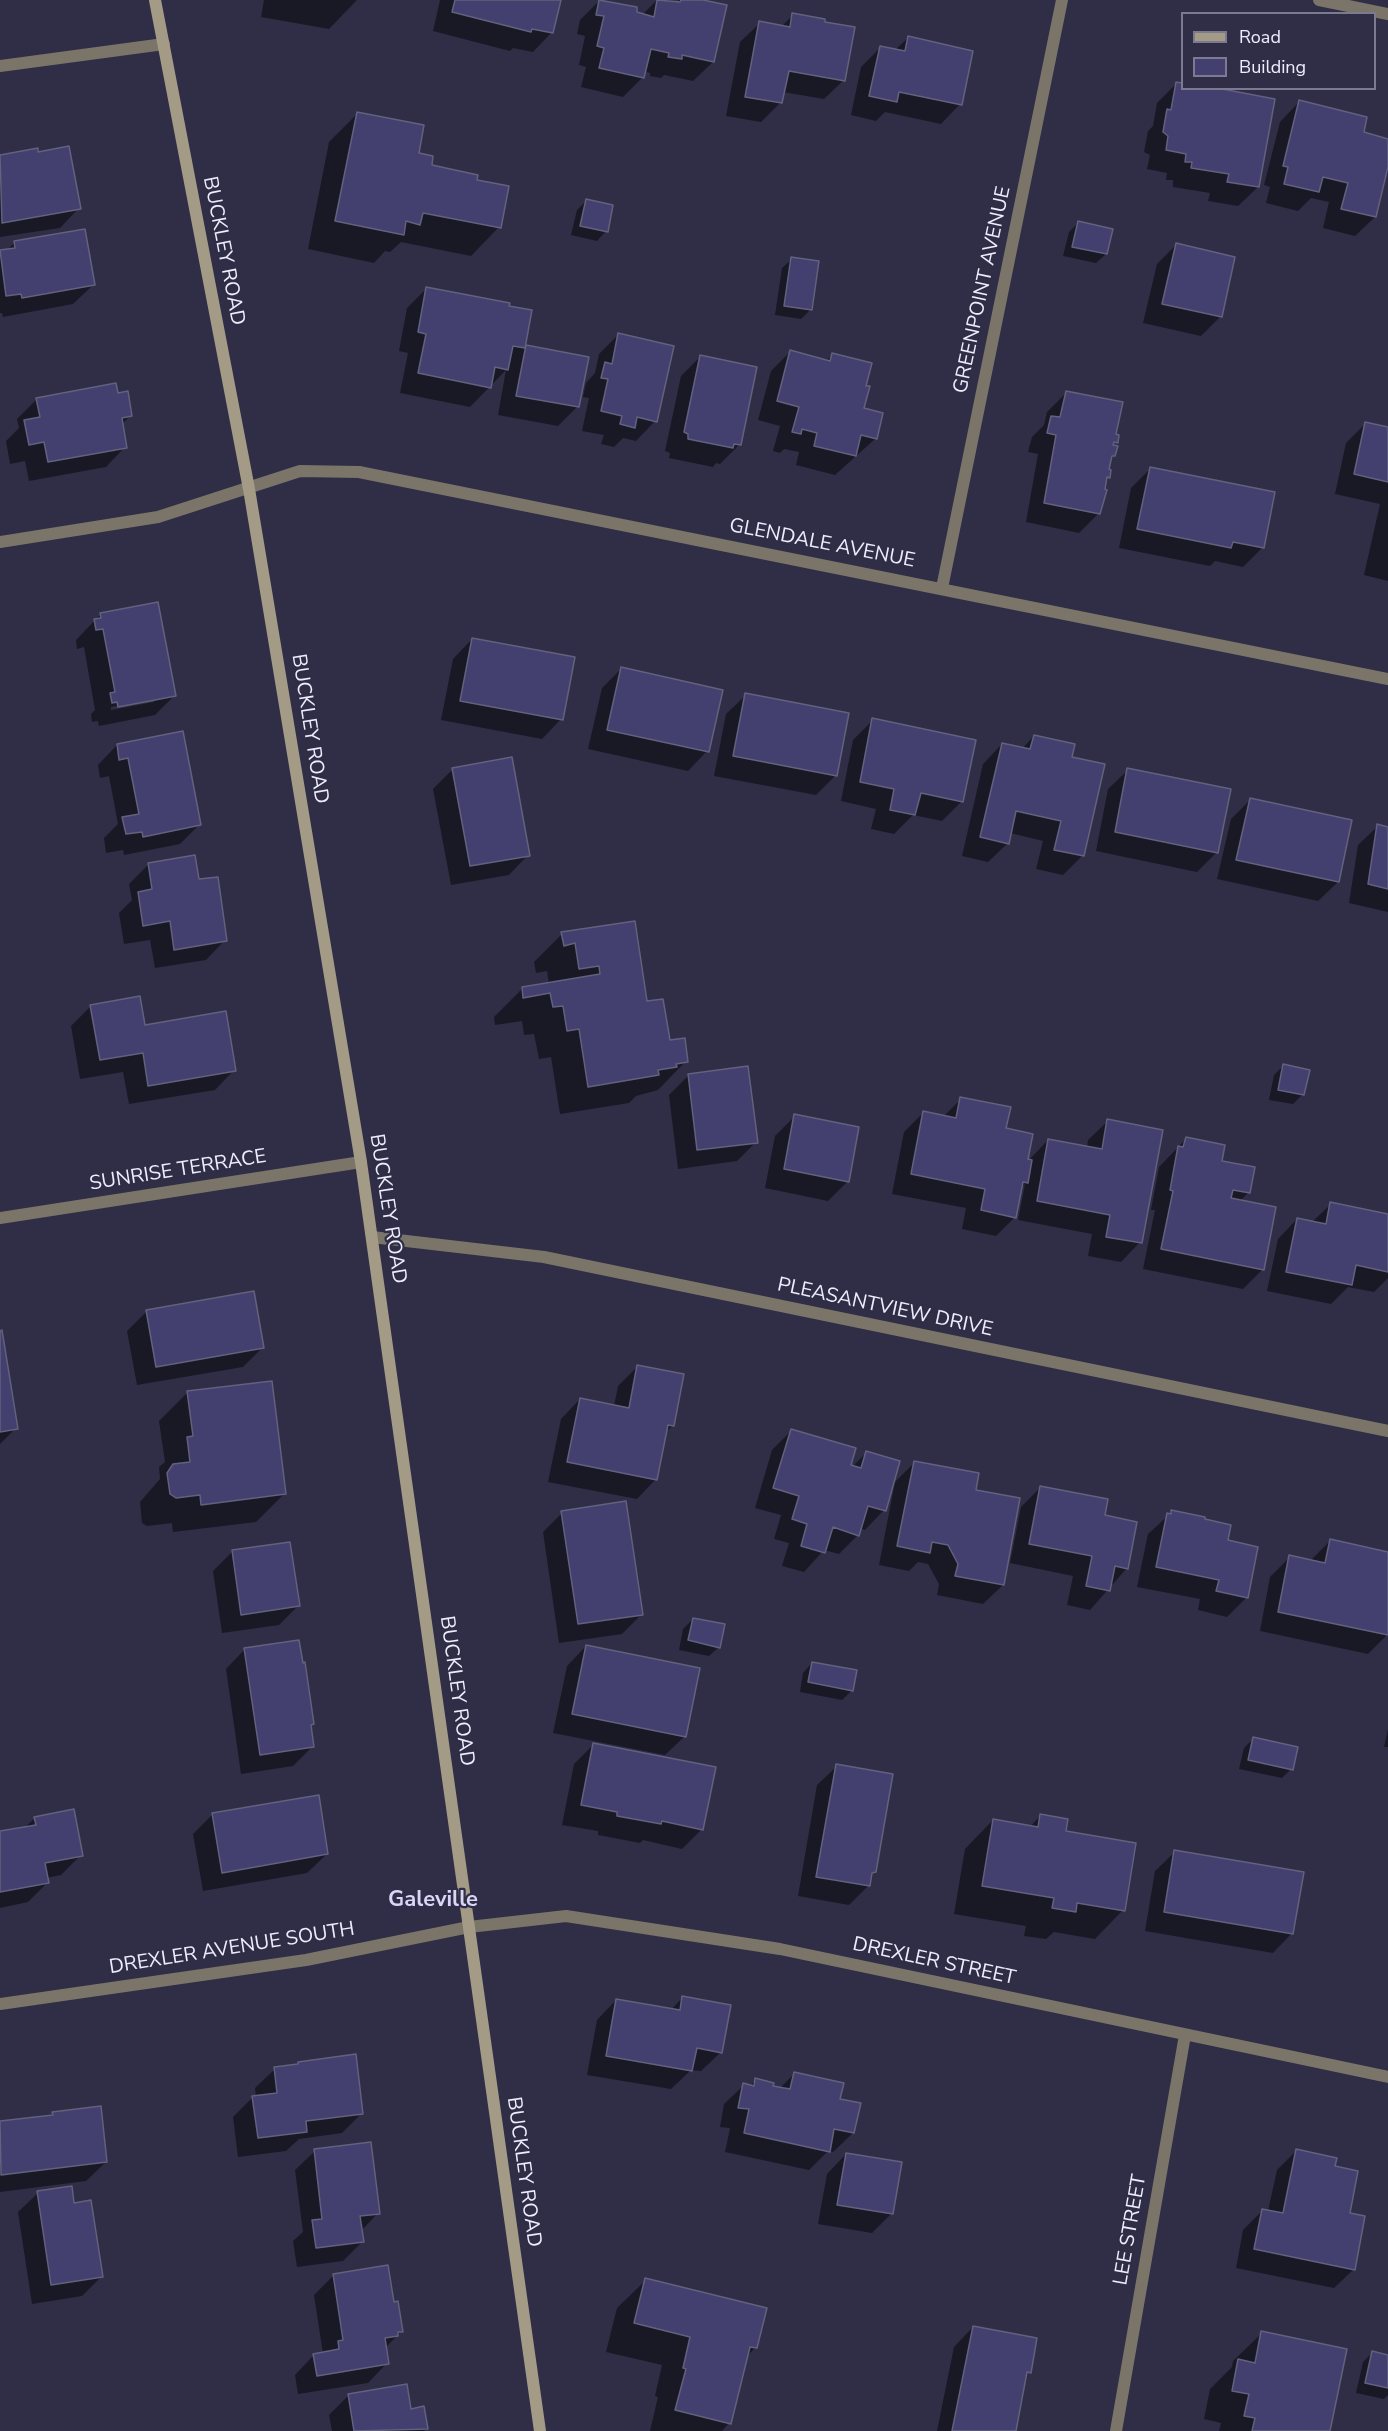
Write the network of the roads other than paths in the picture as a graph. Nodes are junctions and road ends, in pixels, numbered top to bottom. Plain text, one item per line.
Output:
1 (156, 0) edge
2 (1062, 0) edge
3 (1319, 0) edge
4 (1388, 14) edge
5 (164, 44) junction
6 (0, 66) edge
7 (249, 489) junction
8 (0, 542) edge
9 (942, 588) junction
10 (1388, 679) edge
11 (361, 1162) junction
12 (0, 1218) edge
13 (372, 1237) junction
14 (1388, 1431) edge
15 (469, 1927) junction
16 (0, 2004) edge
17 (1185, 2035) junction
18 (1388, 2076) edge
19 (540, 2431) edge
20 (1116, 2431) edge

1 - 5 street, BUCKLEY ROAD
2 - 9 street, GREENPOINT AVENUE
3 - 4 street
5 - 6 street
5 - 7 street, BUCKLEY ROAD
7 - 8 street, GLENDALE AVENUE
7 - 9 street, GLENDALE AVENUE
7 - 11 street, BUCKLEY ROAD
9 - 10 street, GLENDALE AVENUE
11 - 12 street, SUNRISE TERRACE
11 - 13 street, BUCKLEY ROAD
13 - 14 street, PLEASANTVIEW DRIVE
13 - 15 street, BUCKLEY ROAD
15 - 16 street, DREXLER AVENUE SOUTH
15 - 17 street, DREXLER STREET
15 - 19 street, BUCKLEY ROAD
17 - 18 street, DREXLER STREET
17 - 20 street, LEE STREET

